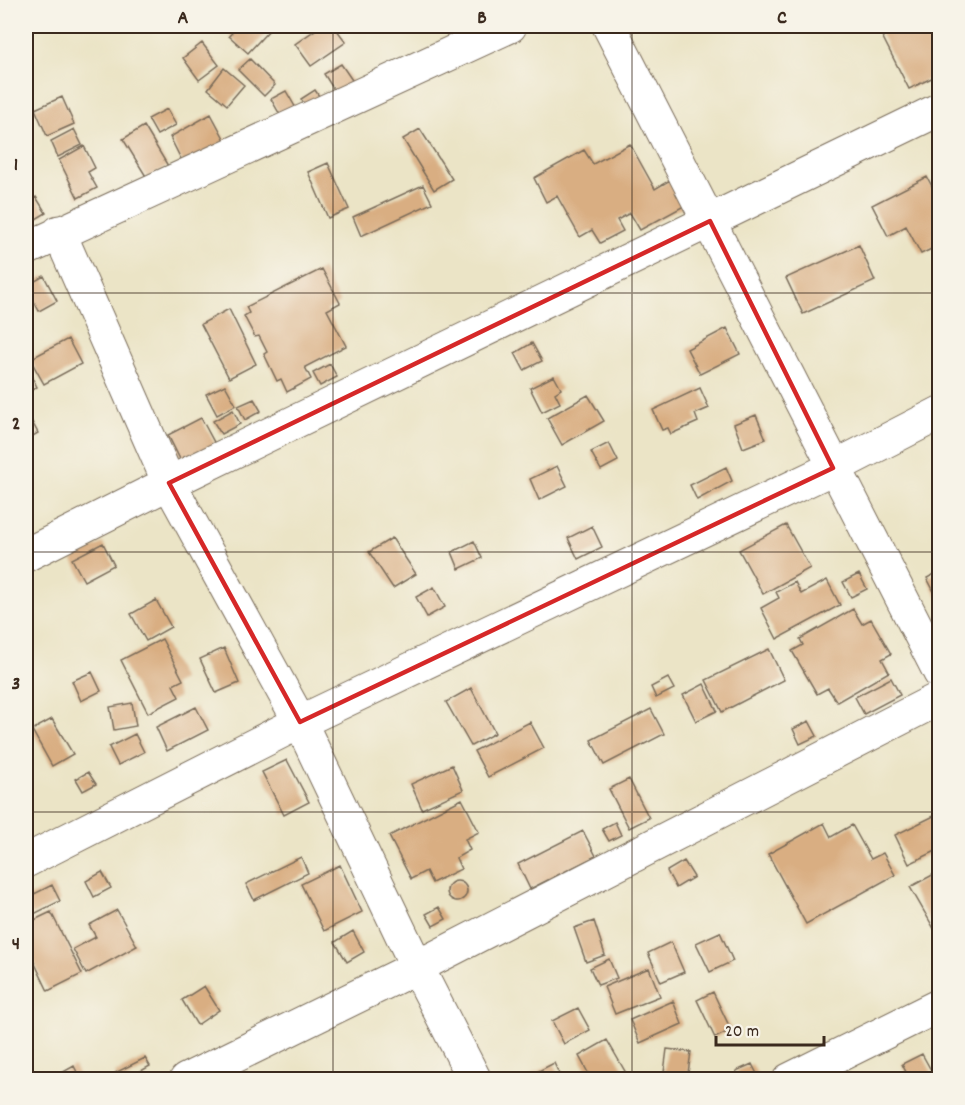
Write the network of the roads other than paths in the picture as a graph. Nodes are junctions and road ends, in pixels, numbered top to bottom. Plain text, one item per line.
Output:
1 (510, 26) edge
2 (609, 26) edge
3 (939, 109) edge
4 (710, 221) junction
5 (59, 232) junction
6 (26, 249) edge
7 (939, 413) edge
8 (833, 468) junction
9 (169, 483) junction
10 (26, 555) edge
11 (939, 673) edge
12 (939, 698) edge
13 (300, 722) junction
14 (26, 861) edge
15 (417, 967) junction
16 (939, 1005) edge
17 (186, 1080) edge
18 (475, 1080) edge
19 (789, 1080) edge

1 - 5 street
2 - 4 street
3 - 4 street
4 - 8 street
4 - 9 street
5 - 6 street
5 - 9 street
7 - 8 street
8 - 11 street
8 - 13 street
9 - 10 street
9 - 13 street
12 - 15 street
13 - 14 street
13 - 15 street
15 - 17 street
15 - 18 street
16 - 19 street

